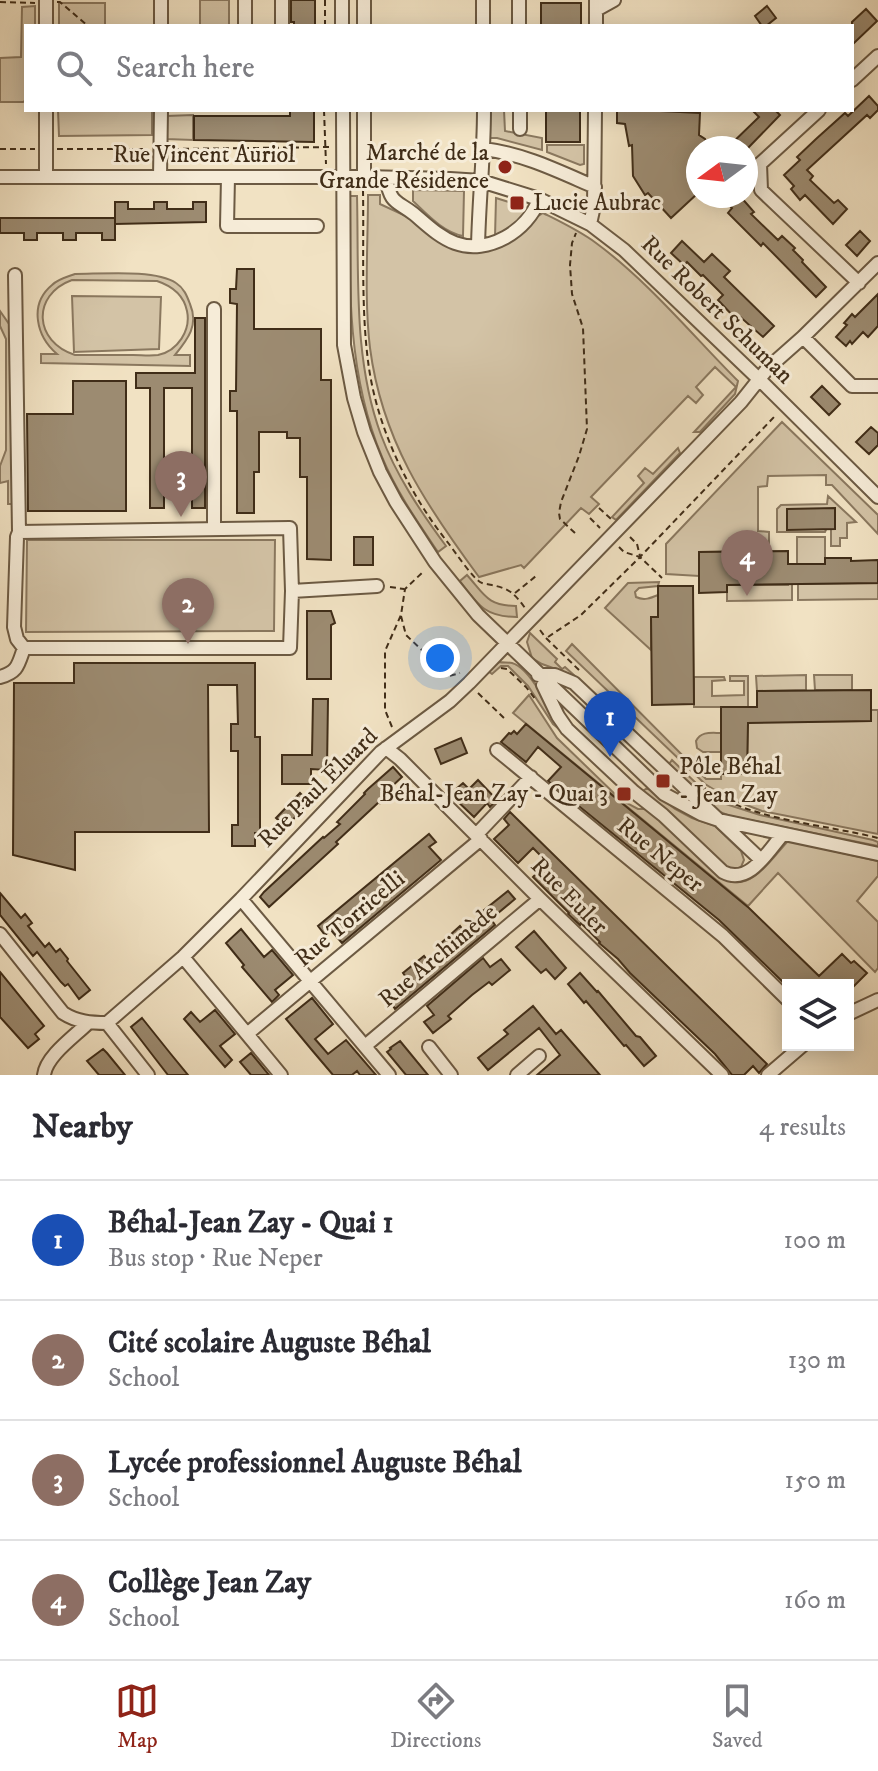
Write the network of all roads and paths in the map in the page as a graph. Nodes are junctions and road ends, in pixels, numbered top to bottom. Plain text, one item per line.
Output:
1 (46, 0) edge
2 (161, 0) edge
3 (245, 0) edge
4 (282, 0) edge
5 (325, 0) edge
6 (342, 0) edge
7 (364, 0) edge
8 (483, 0) edge
9 (519, 0) edge
10 (614, 0) edge
11 (596, 5) edge
12 (46, 24) edge
13 (161, 24) edge
14 (245, 24) edge
15 (282, 24) edge
16 (325, 24) edge
17 (342, 24) edge
18 (364, 24) edge
19 (483, 24) edge
20 (519, 24) edge
21 (878, 56) edge
22 (854, 78) edge
23 (46, 112) edge
24 (161, 112) edge
25 (324, 112) edge
26 (343, 112) edge
27 (364, 112) edge
28 (484, 112) edge
29 (520, 112) edge
30 (595, 112) edge
31 (817, 112) edge
32 (520, 129) dead end
33 (326, 147) junction
34 (343, 147) junction
35 (0, 149) edge
36 (46, 149) junction
37 (160, 149) junction
38 (484, 149) junction
39 (46, 176) junction
40 (0, 177) edge
41 (160, 177) junction
42 (228, 177) junction
43 (326, 177) junction
44 (343, 177) junction
45 (364, 177) junction
46 (408, 177) joint
47 (386, 178) junction
48 (481, 181) junction
49 (595, 187) junction
50 (539, 199) junction
51 (586, 222) junction
52 (317, 226) dead end
53 (478, 246) junction
54 (878, 263) edge
55 (15, 275) dead end
56 (859, 283) junction
57 (214, 309) dead end
58 (803, 337) junction
59 (759, 380) junction
60 (878, 386) edge
61 (776, 415) dead end
62 (877, 494) edge
63 (214, 529) junction
64 (19, 532) junction
65 (575, 533) dead end
66 (627, 534) dead end
67 (616, 543) dead end
68 (640, 557) junction
69 (429, 566) dead end
70 (536, 576) dead end
71 (662, 578) dead end
72 (377, 586) joint
73 (405, 589) junction
74 (292, 591) junction
75 (514, 593) junction
76 (401, 615) junction
77 (532, 619) junction
78 (546, 638) junction
79 (508, 644) junction
80 (24, 648) junction
81 (562, 653) dead end
82 (538, 675) junction
83 (0, 677) edge
84 (469, 683) junction
85 (504, 718) dead end
86 (400, 737) junction
87 (386, 748) junction
88 (497, 750) dead end
89 (531, 777) junction
90 (695, 779) dead end
91 (719, 820) junction
92 (783, 834) junction
93 (479, 836) junction
94 (878, 838) edge
95 (878, 854) edge
96 (760, 859) junction
97 (241, 899) junction
98 (540, 899) junction
99 (0, 934) edge
100 (183, 957) junction
101 (310, 981) junction
102 (782, 994) edge
103 (878, 1000) edge
104 (854, 1011) edge
105 (88, 1023) junction
106 (107, 1023) junction
107 (247, 1034) junction
108 (365, 1046) junction
109 (429, 1047) dead end
110 (796, 1051) edge
111 (539, 1056) dead end
112 (44, 1075) edge
113 (148, 1075) edge
114 (281, 1075) edge
115 (389, 1075) edge
116 (451, 1075) edge
117 (517, 1075) edge
118 (722, 1075) edge
119 (768, 1075) edge

1 - 12 street
2 - 13 street
3 - 14 street
4 - 15 street
5 - 16 path
6 - 17 street
7 - 18 street
8 - 19 street
9 - 20 street
10 - 11 street
21 - 22 street
23 - 36 street
24 - 37 street
25 - 33 path
26 - 34 street
27 - 45 street
28 - 38 street
29 - 32 street
30 - 49 street
31 - 56 street
33 - 34 path
33 - 37 path
33 - 43 path
34 - 44 street
35 - 36 path
36 - 37 path
36 - 39 street
37 - 41 street
38 - 48 street
38 - 49 street
39 - 40 street, Rue Vincent Auriol
39 - 41 street, Rue Vincent Auriol
41 - 42 street, Rue Vincent Auriol
42 - 43 street, Rue Vincent Auriol
42 - 52 street
43 - 44 street, Rue Vincent Auriol
44 - 45 street, Rue Vincent Auriol
44 - 79 street
45 - 47 street, Rue Vincent Auriol
45 - 75 path
46 - 47 street, Rue Vincent Auriol
46 - 48 street, Rue Robert Schuman
47 - 53 street
48 - 50 street, Rue Robert Schuman
48 - 53 street
49 - 51 street
50 - 51 street, Rue Robert Schuman
50 - 53 street
51 - 59 street, Rue Robert Schuman
51 - 65 path
54 - 56 street, Rue Paul Éluard
55 - 64 street
56 - 58 street, Rue Paul Éluard
57 - 63 street
58 - 59 street, Rue Paul Éluard
58 - 60 street
59 - 62 street, Rue Robert Schuman
59 - 77 street, Rue Paul Éluard
61 - 68 path
63 - 64 street
63 - 74 street
64 - 80 street
66 - 68 path
67 - 68 path
68 - 71 path
68 - 78 path
69 - 73 path
70 - 75 path
72 - 73 path
72 - 74 street
73 - 76 path
74 - 80 street
75 - 77 path
76 - 84 path
76 - 86 path
77 - 78 path
77 - 79 street, Rue Paul Éluard
78 - 81 path
79 - 82 street
79 - 84 street, Rue Paul Éluard
80 - 83 street
82 - 91 street
82 - 91 street
82 - 96 street
84 - 85 path
84 - 86 street, Rue Paul Éluard
86 - 87 street, Rue Paul Éluard
87 - 93 street, Rue Euler
87 - 97 street, Rue Paul Éluard
88 - 89 street, Rue Neper
89 - 93 street, Rue Torricelli
89 - 102 street, Rue Neper
90 - 94 path
91 - 92 street
91 - 96 street
92 - 95 street
92 - 96 street
93 - 98 street, Rue Euler
93 - 101 street, Rue Torricelli
97 - 100 street, Rue Paul Éluard
97 - 101 street
98 - 108 street, Rue Archimède
98 - 118 street, Rue Euler
99 - 105 street
100 - 106 street, Rue Paul Éluard
100 - 107 street
101 - 107 street, Rue Torricelli
101 - 108 street
103 - 104 street
105 - 106 street
105 - 112 street
106 - 113 street
107 - 114 street
108 - 115 street
109 - 116 street
110 - 119 street
111 - 117 street

